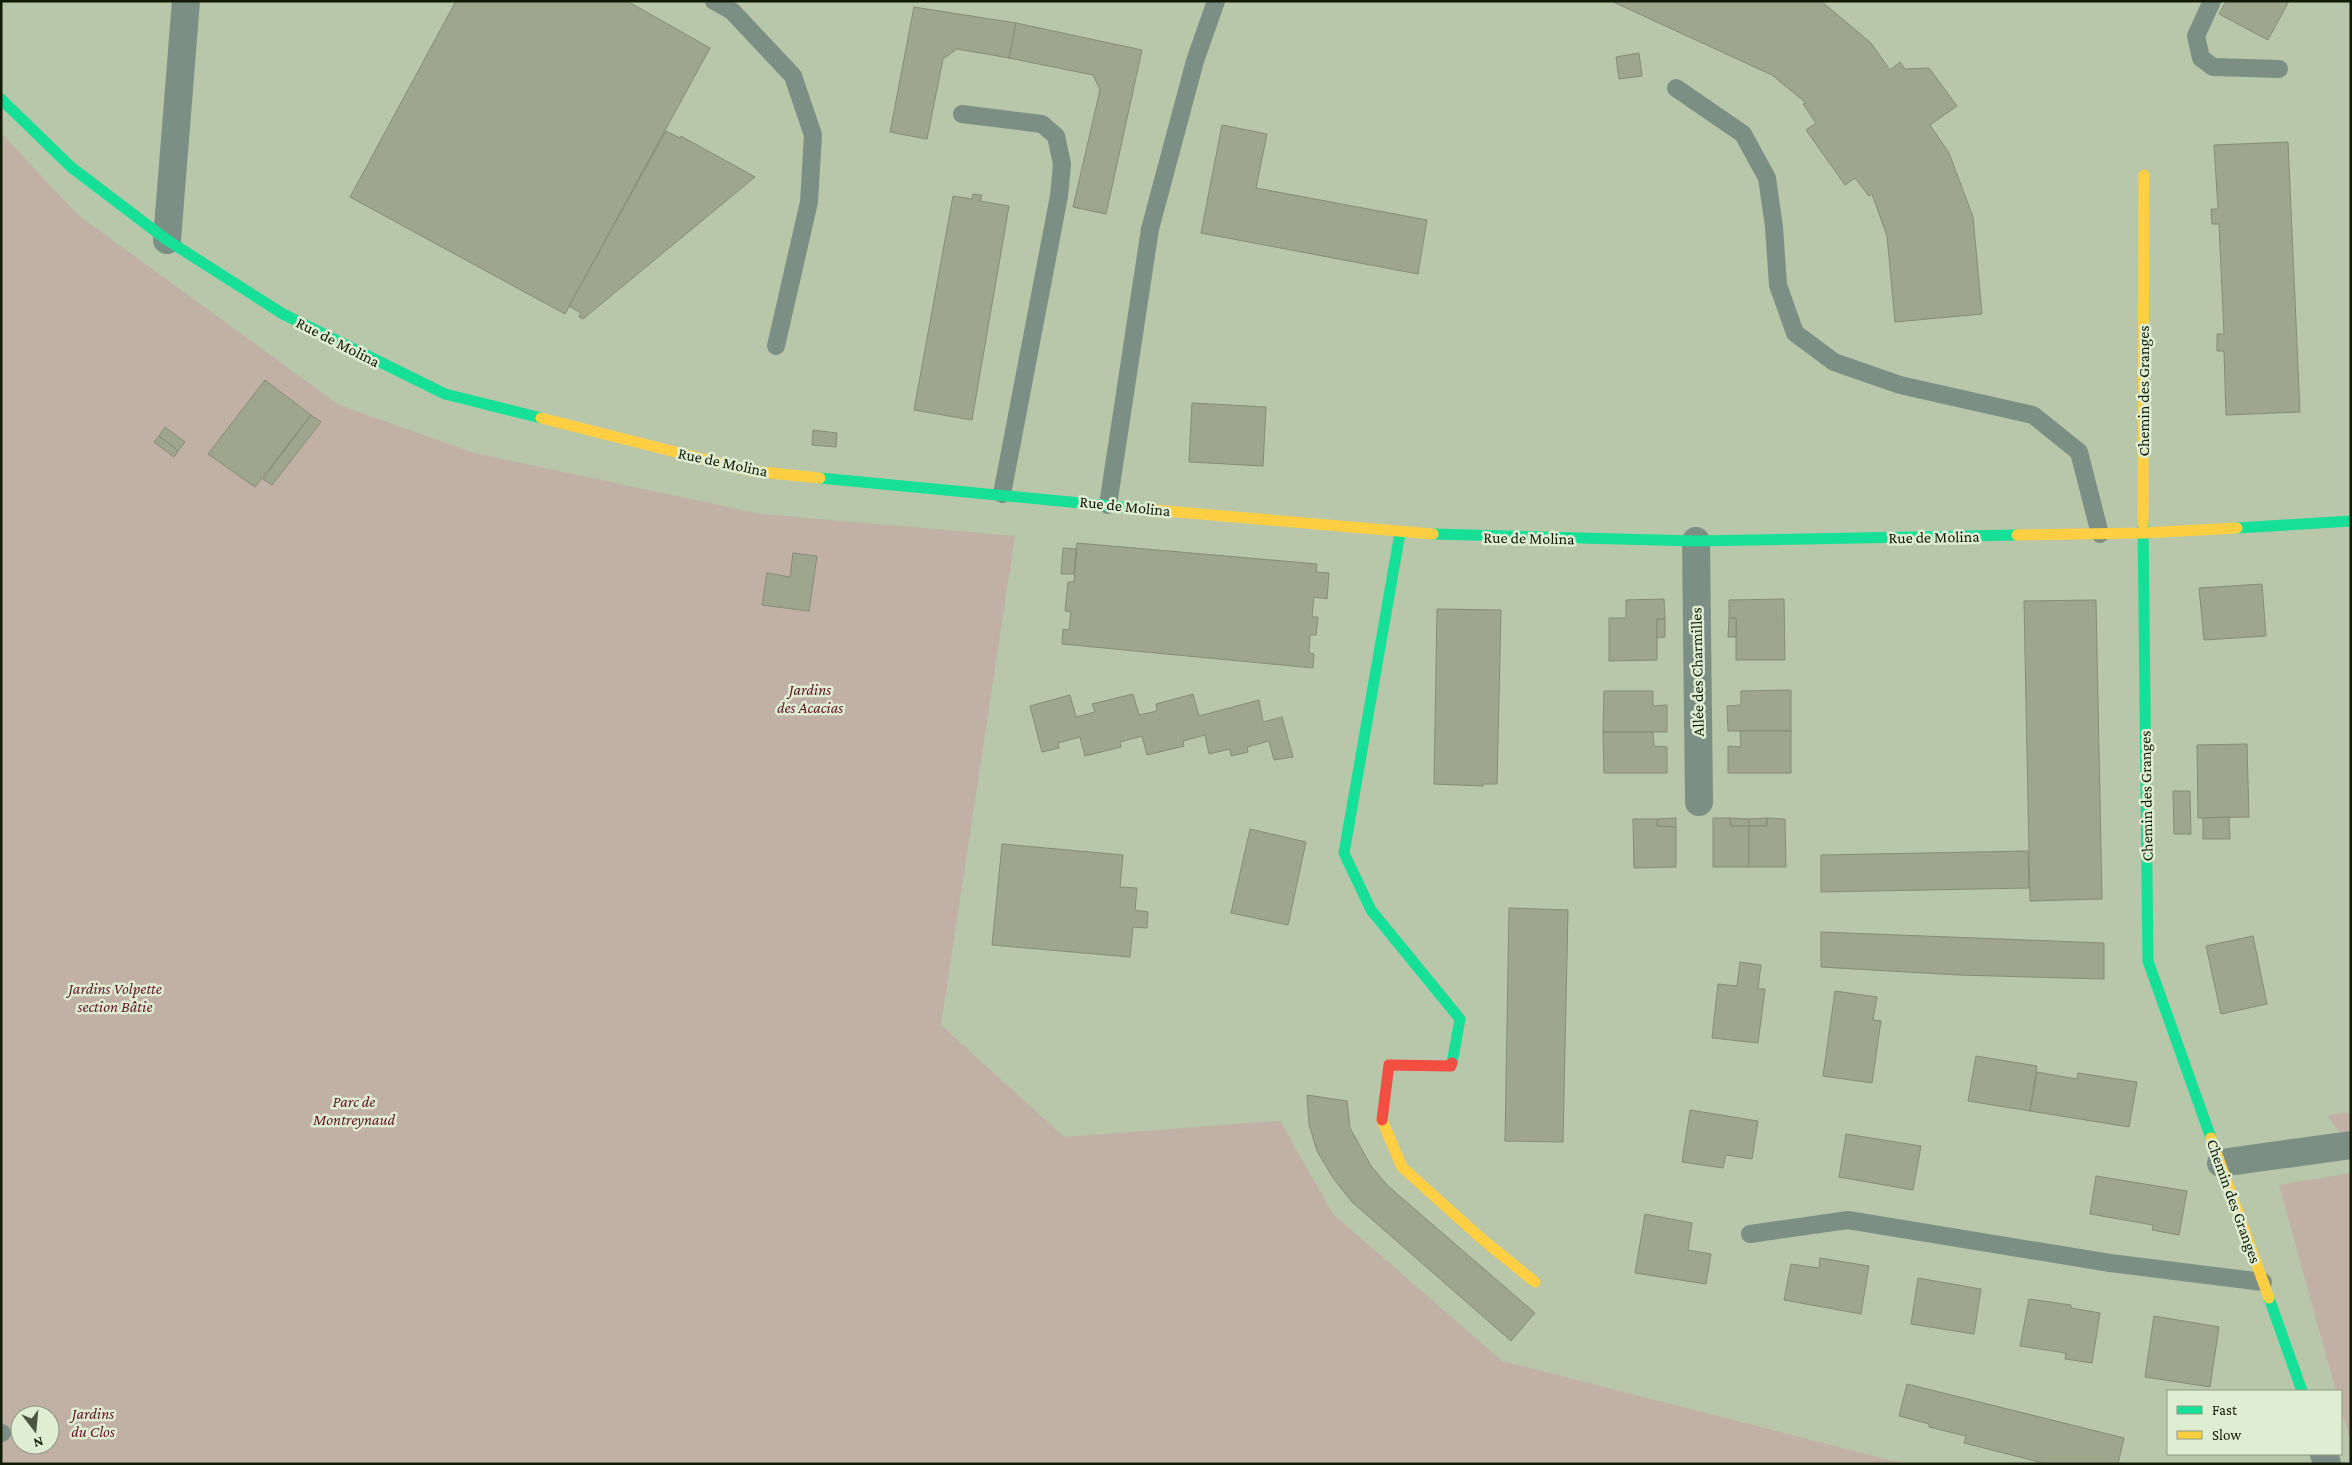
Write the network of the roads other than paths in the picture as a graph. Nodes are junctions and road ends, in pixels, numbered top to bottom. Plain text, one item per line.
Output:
1 (186, 1) edge
2 (714, 1) edge
3 (1216, 1) edge
4 (2212, 1) edge
5 (2279, 69) dead end
6 (1676, 88) dead end
7 (1, 99) edge
8 (962, 114) dead end
9 (2144, 175) dead end
10 (167, 240) junction
11 (776, 346) dead end
12 (1002, 494) junction
13 (1108, 504) junction
14 (2351, 521) edge
15 (1400, 533) junction
16 (2143, 533) junction
17 (2100, 534) junction
18 (1696, 541) junction
19 (1699, 802) dead end
20 (2351, 1145) edge
21 (2221, 1163) junction
22 (1750, 1234) dead end
23 (1535, 1282) dead end
24 (2263, 1282) junction
25 (2302, 1390) edge

1 - 10 street
2 - 11 lane
3 - 13 lane
4 - 5 lane
6 - 17 lane
7 - 10 street, Rue de Molina
8 - 12 lane
9 - 16 street, Chemin des Granges
10 - 12 street, Rue de Molina
12 - 13 street, Rue de Molina
13 - 15 street, Rue de Molina
14 - 16 street, Rue de Molina
15 - 18 street, Rue de Molina
15 - 23 street
16 - 17 street, Rue de Molina
16 - 21 street, Chemin des Granges
17 - 18 street, Rue de Molina
18 - 19 street, Allée des Charmilles
20 - 21 street
21 - 24 street, Chemin des Granges
22 - 24 lane
24 - 25 street, Chemin des Granges

